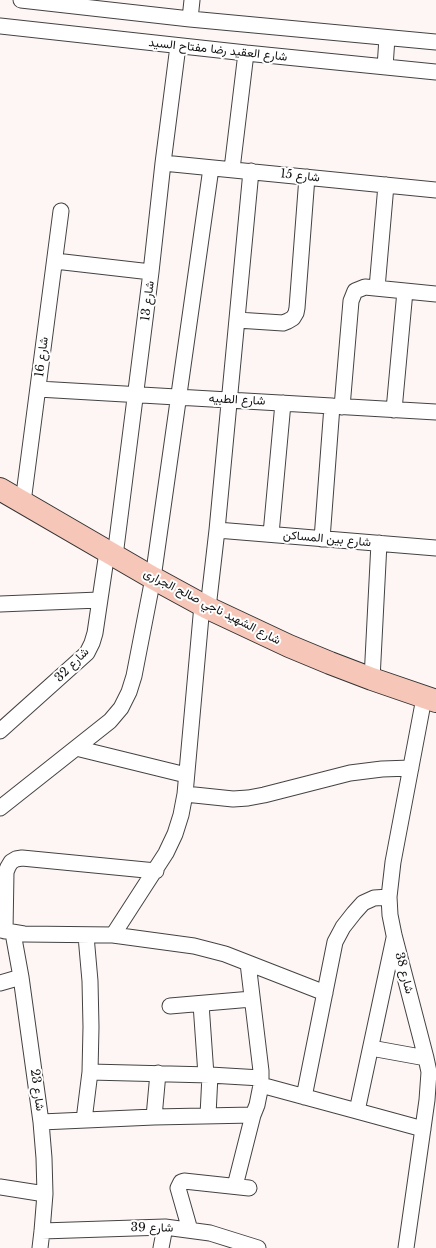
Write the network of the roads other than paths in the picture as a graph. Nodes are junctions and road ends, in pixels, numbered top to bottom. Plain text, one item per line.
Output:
1 (21, 0) edge
2 (192, 0) edge
3 (50, 2) edge
4 (190, 19) junction
5 (0, 26) edge
6 (387, 38) junction
7 (436, 42) edge
8 (178, 46) junction
9 (246, 53) junction
10 (385, 67) junction
11 (436, 72) edge
12 (163, 163) junction
13 (211, 168) junction
14 (232, 170) junction
15 (251, 171) junction
16 (307, 177) junction
17 (386, 185) junction
18 (436, 190) edge
19 (61, 211) dead end
20 (55, 261) junction
21 (152, 272) junction
22 (377, 288) junction
23 (405, 291) junction
24 (436, 294) edge
25 (237, 320) junction
26 (38, 389) junction
27 (136, 394) junction
28 (179, 397) junction
29 (230, 400) junction
30 (283, 403) junction
31 (337, 406) junction
32 (394, 410) junction
33 (436, 412) edge
34 (0, 489) edge
35 (23, 502) junction
36 (217, 530) junction
37 (271, 534) junction
38 (322, 538) junction
39 (379, 543) junction
40 (436, 548) edge
41 (111, 554) junction
42 (152, 578) junction
43 (99, 600) junction
44 (0, 604) edge
45 (205, 606) junction
46 (372, 679) junction
47 (430, 700) edge
48 (0, 731) edge
49 (76, 748) junction
50 (411, 768) junction
51 (186, 775) junction
52 (185, 794) junction
53 (0, 808) edge
54 (156, 871) junction
55 (389, 897) junction
56 (6, 932) edge
57 (394, 935) junction
58 (86, 936) junction
59 (113, 936) junction
60 (248, 963) junction
61 (21, 977) junction
62 (0, 982) edge
63 (325, 993) junction
64 (252, 999) junction
65 (201, 1004) junction
66 (170, 1006) dead end
67 (371, 1048) junction
68 (426, 1058) junction
69 (90, 1072) junction
70 (158, 1073) junction
71 (208, 1075) junction
72 (261, 1082) junction
73 (304, 1097) junction
74 (357, 1111) junction
75 (208, 1115) junction
76 (253, 1115) junction
77 (154, 1117) junction
78 (84, 1120) junction
79 (41, 1122) junction
80 (423, 1129) junction
81 (0, 1188) edge
82 (45, 1194) junction
83 (165, 1227) junction
84 (42, 1230) junction
85 (190, 1230) junction
86 (40, 1248) edge
87 (161, 1248) edge
88 (258, 1248) edge
89 (406, 1248) edge

1 - 3 street
2 - 4 street
3 - 4 street
4 - 6 street
5 - 8 street, شارع العقيد رضا مفتاح السيد
6 - 7 street
6 - 10 street
8 - 9 street, شارع العقيد رضا مفتاح السيد
8 - 12 street, شارع 13
9 - 10 street, شارع العقيد رضا مفتاح السيد
9 - 14 street
10 - 11 street, شارع العقيد رضا مفتاح السيد
12 - 13 street, شارع 15
12 - 21 street, شارع 13
13 - 14 street, شارع 15
13 - 28 street
14 - 15 street, شارع 15
15 - 16 street, شارع 15
15 - 25 street
16 - 17 street, شارع 15
16 - 25 street
17 - 18 street, شارع 15
17 - 22 street
19 - 20 street, شارع 16
20 - 21 street
20 - 26 street, شارع 16
21 - 27 street, شارع 13
22 - 23 street
22 - 31 street
23 - 24 street
23 - 32 street
25 - 29 street
26 - 27 street, شارع الطبيه
26 - 35 street, شارع 16
27 - 28 street, شارع الطبيه
27 - 41 street, شارع 13
28 - 29 street, شارع الطبيه
28 - 42 street
29 - 30 street, شارع الطبيه
29 - 36 street
30 - 31 street, شارع الطبيه
30 - 37 street
31 - 32 street, شارع الطبيه
31 - 38 street
32 - 33 street, شارع الطبيه
34 - 35 street, شارع الشهيد ناجي صالح الجرارى
35 - 41 street, شارع الشهيد ناجي صالح الجرارى
36 - 37 street, شارع بين المساكن
36 - 45 street
37 - 38 street, شارع بين المساكن
38 - 39 street, شارع بين المساكن
39 - 40 street, شارع بين المساكن
39 - 46 street
41 - 42 street, شارع الشهيد ناجي صالح الجرارى
41 - 43 street, شارع 32
42 - 45 street, شارع الشهيد ناجي صالح الجرارى
42 - 49 street
43 - 44 street
43 - 48 street, شارع 32
45 - 46 street, شارع الشهيد ناجي صالح الجرارى
45 - 51 street
46 - 47 street, شارع الشهيد ناجي صالح الجرارى
47 - 50 street, شارع 38
49 - 51 street
49 - 53 street
50 - 52 street
50 - 55 street, شارع 38
51 - 52 street
52 - 54 street
54 - 56 street, شارع 23
54 - 59 street
55 - 57 street, شارع 38
55 - 63 street
56 - 58 street
56 - 61 street, شارع 23
57 - 67 street
57 - 68 street, شارع 38
58 - 59 street
58 - 69 street
59 - 60 street
60 - 63 street
60 - 64 street
61 - 62 street
61 - 79 street, شارع 23
63 - 73 street
64 - 65 street
64 - 72 street
65 - 66 street
65 - 71 street
67 - 68 street
67 - 74 street
68 - 80 street, شارع 38
69 - 70 street
69 - 78 street
70 - 71 street
70 - 77 street
71 - 72 street
71 - 75 street
72 - 73 street
72 - 76 street
73 - 74 street
74 - 80 street
75 - 76 street
75 - 77 street
76 - 85 street
77 - 78 street
78 - 79 street
79 - 82 street, شارع 23
80 - 89 street, شارع 38
81 - 82 street
82 - 84 street, شارع 23
83 - 84 street, شارع 39
83 - 85 street, شارع 39
83 - 87 street
84 - 86 street, شارع 23
85 - 88 street, شارع 39

